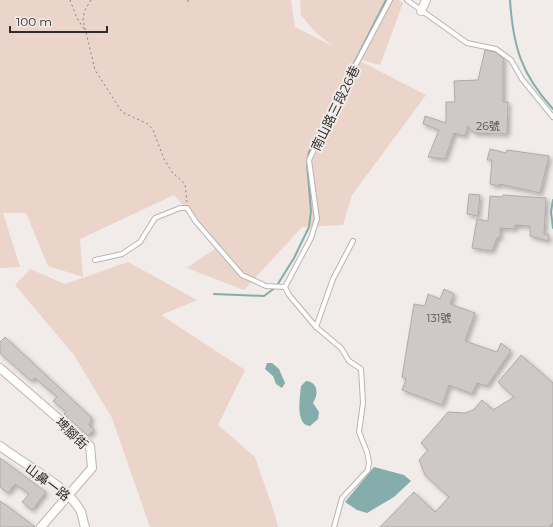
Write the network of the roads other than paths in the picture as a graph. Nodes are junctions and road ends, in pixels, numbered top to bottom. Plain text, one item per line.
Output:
1 (390, 0) edge
2 (407, 0) edge
3 (426, 0) edge
4 (421, 11) junction
5 (553, 117) edge
6 (353, 241) dead end
7 (95, 260) dead end
8 (285, 287) junction
9 (316, 327) junction
10 (0, 368) edge
11 (0, 446) edge
12 (67, 496) junction
13 (41, 527) edge
14 (85, 527) edge
15 (334, 527) edge

1 - 8 lane, 南山路三段26巷
2 - 4 lane
3 - 4 street
4 - 5 lane
6 - 9 lane
7 - 8 lane
8 - 9 lane
9 - 15 lane
10 - 12 street, 埤腳街
11 - 12 street, 山鼻一路
12 - 13 street, 埤腳街
12 - 14 street, 山鼻一路

